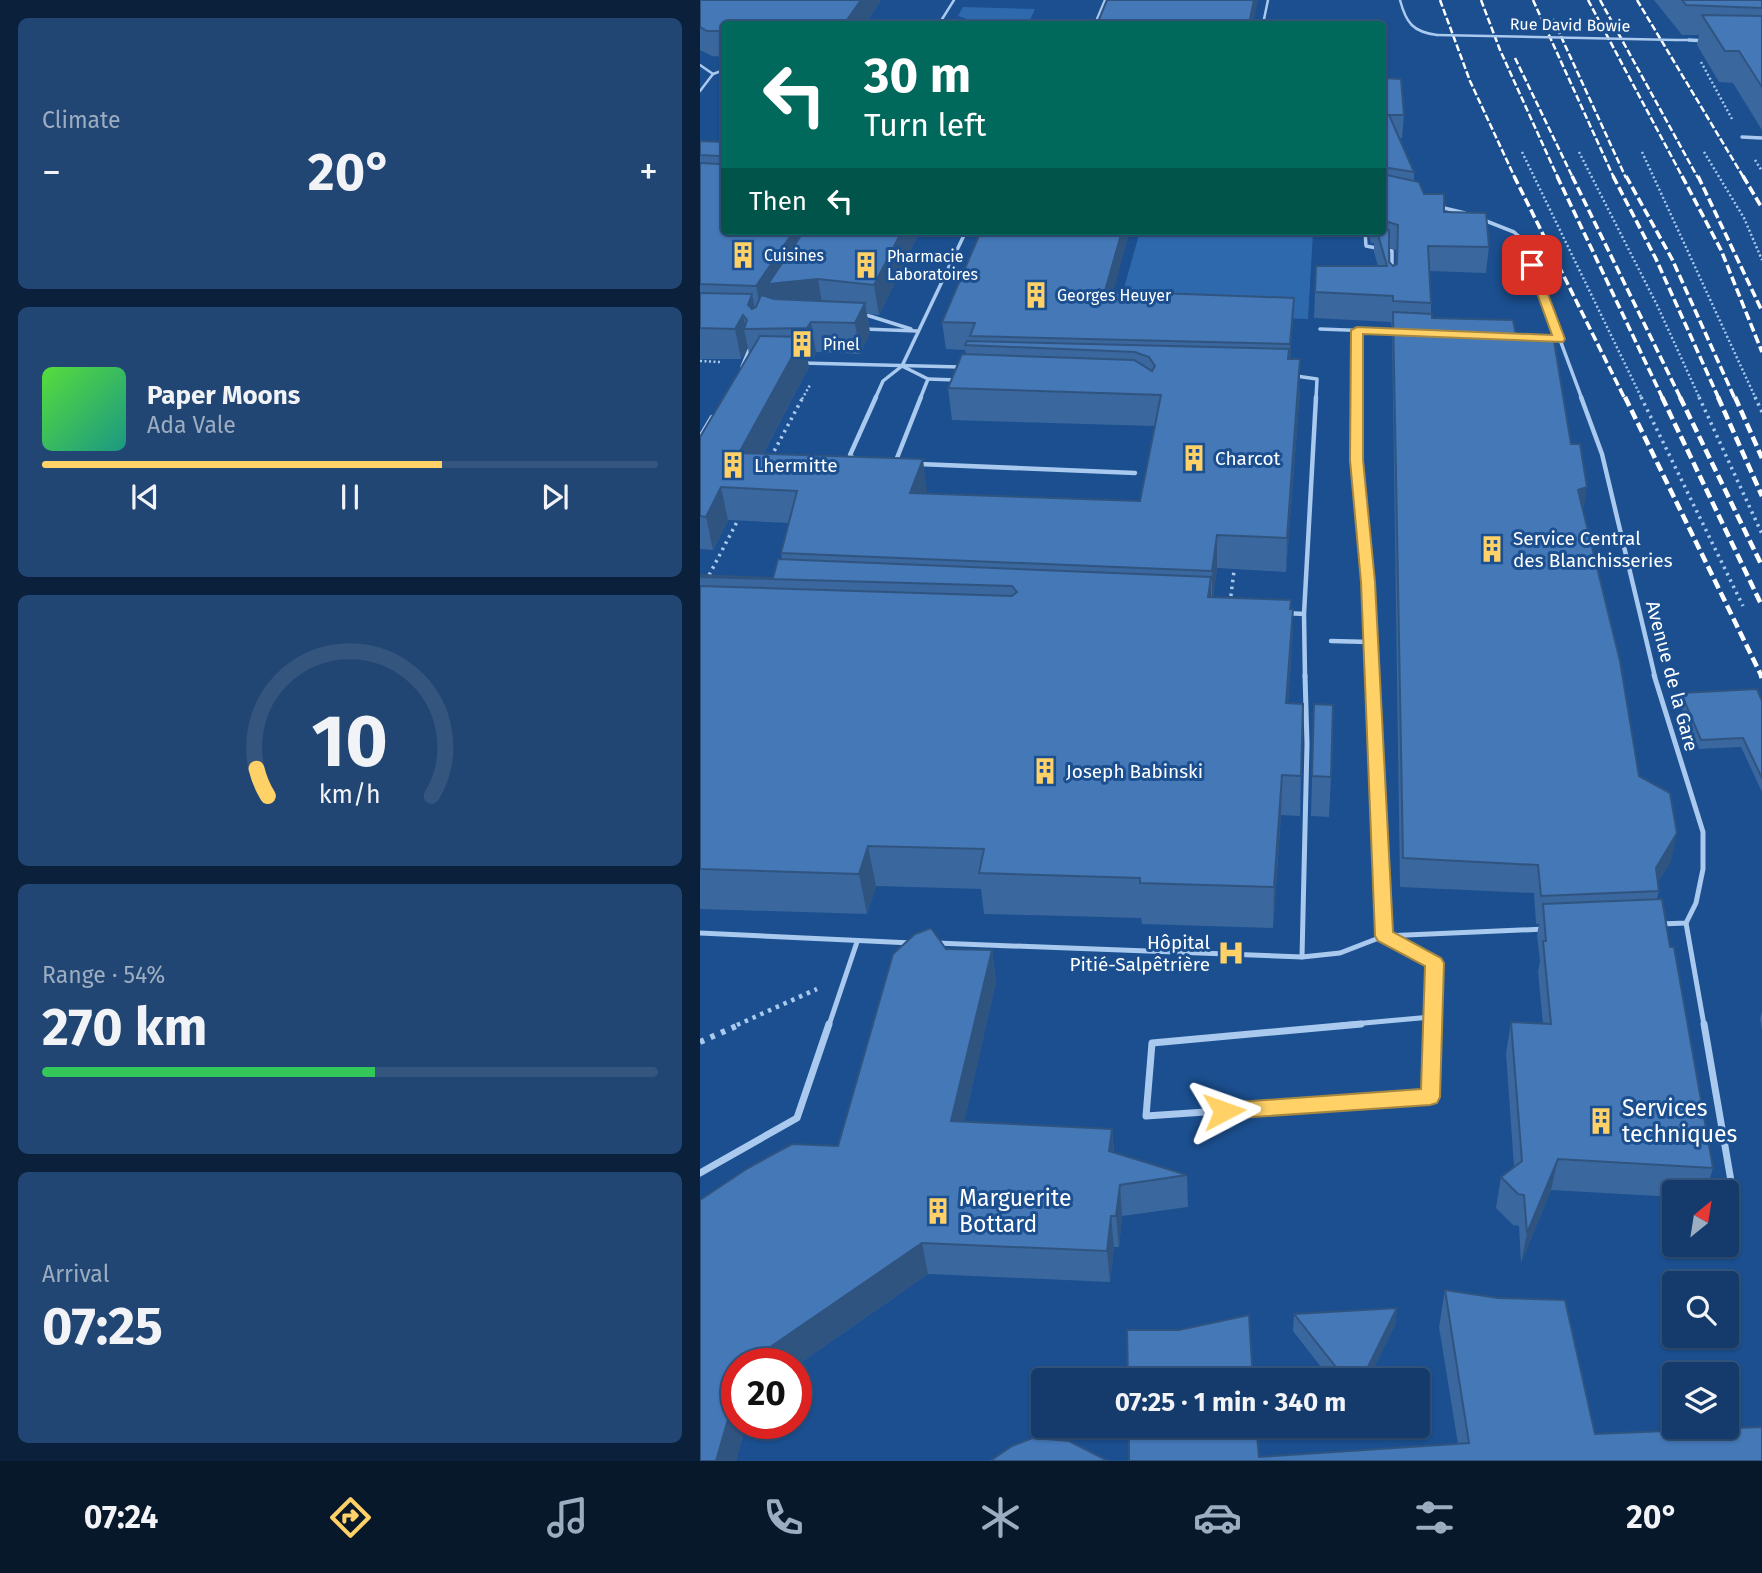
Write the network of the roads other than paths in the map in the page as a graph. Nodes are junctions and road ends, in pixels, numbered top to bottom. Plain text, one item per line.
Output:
1 (954, 0) edge
2 (1105, 0) edge
3 (1268, 0) edge
4 (1400, 0) edge
5 (942, 21) edge
6 (1096, 21) edge
7 (1264, 21) edge
8 (1689, 40) joint
9 (1713, 41) edge
10 (700, 65) edge
11 (721, 71) edge
12 (713, 74) junction
13 (700, 91) edge
14 (1742, 137) road end
15 (1762, 138) edge
16 (1432, 205) edge
17 (964, 235) edge
18 (1365, 235) edge
19 (1392, 275) edge
20 (849, 312) edge
21 (862, 329) edge
22 (1320, 329) dead end
23 (1357, 330) junction
24 (917, 331) junction
25 (1411, 333) edge
26 (1505, 337) edge
27 (1559, 339) junction
28 (748, 350) edge
29 (796, 363) edge
30 (757, 364) edge
31 (743, 366) junction
32 (902, 366) junction
33 (968, 368) edge
34 (1284, 376) edge
35 (737, 377) edge
36 (929, 379) junction
37 (957, 380) edge
38 (716, 411) edge
39 (701, 435) edge
40 (870, 463) edge
41 (882, 463) edge
42 (895, 463) junction
43 (1135, 473) dead end
44 (1279, 613) edge
45 (1304, 614) junction
46 (1331, 641) dead end
47 (1370, 642) junction
48 (1686, 923) junction
49 (1659, 924) edge
50 (1549, 929) edge
51 (700, 933) edge
52 (1384, 936) junction
53 (857, 943) junction
54 (1302, 957) junction
55 (1431, 1017) junction
56 (700, 1173) edge
57 (1731, 1180) edge

1 - 5 lane
2 - 6 lane
3 - 7 lane
4 - 8 lane, Rue David Bowie, bridge
8 - 9 street, Rue David Bowie
10 - 12 lane
11 - 12 lane
12 - 13 lane
14 - 15 street
16 - 27 lane, Avenue de la Gare
17 - 24 lane
18 - 19 lane
20 - 24 lane
21 - 24 lane
22 - 23 lane
23 - 25 lane
23 - 47 lane
24 - 32 lane
26 - 27 lane
27 - 48 lane, Avenue de la Gare
28 - 31 lane
29 - 32 lane
30 - 31 lane
31 - 35 lane
32 - 33 lane
32 - 36 lane
32 - 40 lane
34 - 45 lane
36 - 37 lane
36 - 42 lane
38 - 39 lane
41 - 42 lane
42 - 43 lane
44 - 45 lane
45 - 54 lane
46 - 47 lane
47 - 52 lane
48 - 49 lane
48 - 57 lane
50 - 52 lane
51 - 53 lane
52 - 54 lane
52 - 55 lane
53 - 54 lane
53 - 56 lane
55 - 55 lane

